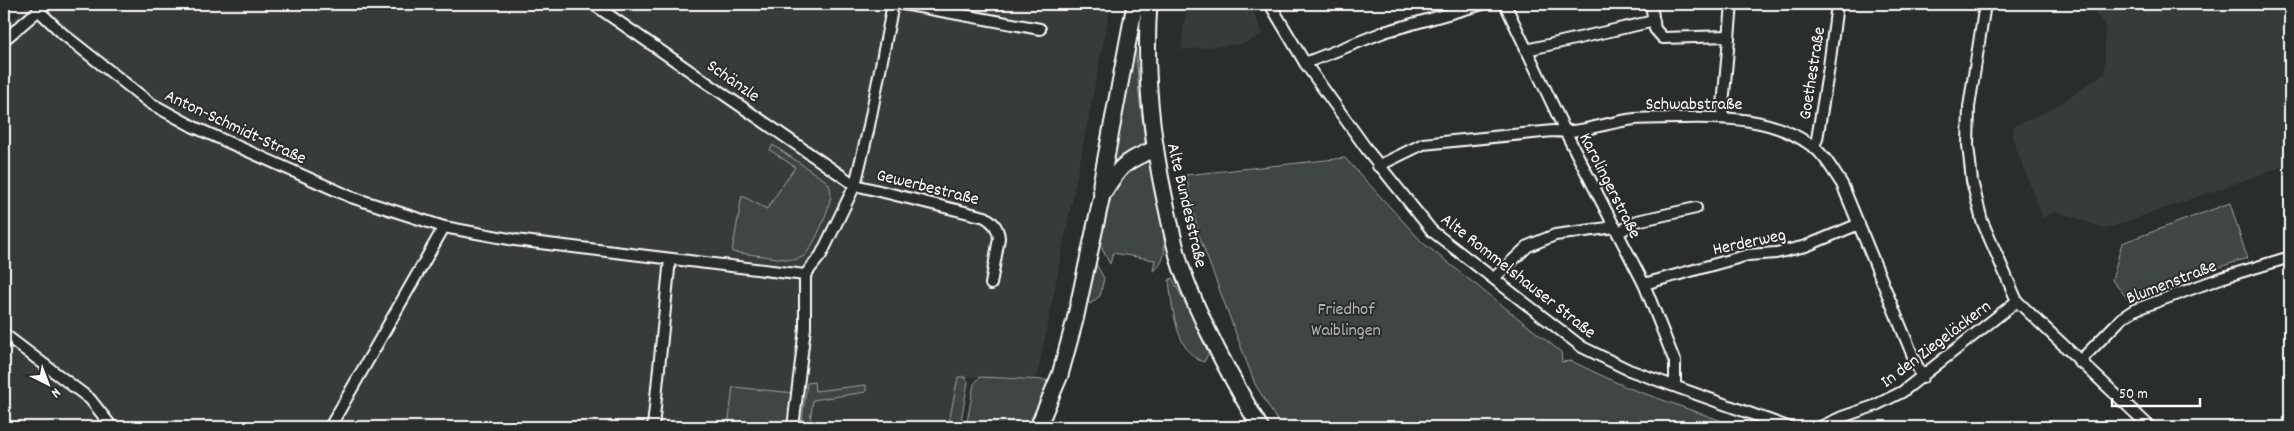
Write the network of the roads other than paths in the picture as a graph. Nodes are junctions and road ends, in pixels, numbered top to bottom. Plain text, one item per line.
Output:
1 (593, 4) edge
2 (893, 4) edge
3 (903, 4) edge
4 (1135, 4) edge
5 (1149, 4) edge
6 (1270, 4) edge
7 (1483, 4) edge
8 (1506, 4) edge
9 (1651, 4) edge
10 (1732, 4) edge
11 (1837, 4) edge
12 (1984, 4) edge
13 (42, 7) edge
14 (1654, 21) junction
15 (1040, 29) dead end
16 (1728, 36) junction
17 (4, 40) edge
18 (1526, 50) junction
19 (1305, 63) junction
20 (1722, 117) junction
21 (1566, 133) junction
22 (1813, 147) junction
23 (1155, 149) junction
24 (1378, 166) junction
25 (854, 185) junction
26 (1102, 194) junction
27 (1696, 208) dead end
28 (1859, 224) junction
29 (444, 227) junction
30 (1616, 230) junction
31 (2290, 257) edge
32 (670, 259) junction
33 (806, 275) junction
34 (1494, 278) junction
35 (991, 284) dead end
36 (1644, 284) junction
37 (2017, 301) junction
38 (4, 334) edge
39 (2079, 362) junction
40 (1922, 378) junction
41 (1675, 386) junction
42 (1840, 422) edge
43 (112, 427) edge
44 (330, 427) edge
45 (653, 427) edge
46 (793, 427) edge
47 (1038, 427) edge
48 (1260, 427) edge
49 (1788, 427) edge
50 (1820, 427) edge
51 (2150, 427) edge

1 - 25 street, Schänzle
2 - 25 street, Gewerbestraße
3 - 15 street
4 - 26 main road
5 - 23 main road, Alte Bundesstraße
6 - 19 street, Alte Rommelshauser Straße
7 - 19 street
8 - 18 street, Karolingerstraße
9 - 14 street
10 - 16 street
11 - 22 street, Goethestraße
12 - 37 street
13 - 17 street
13 - 29 street, Anton-Schmidt-Straße
14 - 16 street
14 - 18 street
16 - 20 street
18 - 21 street, Karolingerstraße
19 - 24 street, Alte Rommelshauser Straße
20 - 21 street, Schwabstraße
20 - 22 street, Schwabstraße
21 - 24 street, Schwabstraße
21 - 30 street, Karolingerstraße
22 - 28 street, Schwabstraße
23 - 26 main road
23 - 48 main road, Alte Bundesstraße
24 - 34 street, Alte Rommelshauser Straße
25 - 33 street
25 - 35 street, Gewerbestraße
26 - 47 main road
27 - 30 street
28 - 36 street, Herderweg
28 - 40 street, Schwabstraße
29 - 32 street, Anton-Schmidt-Straße
29 - 44 street
30 - 34 street
30 - 36 street, Karolingerstraße
31 - 39 street, Blumenstraße
32 - 33 street, Anton-Schmidt-Straße
32 - 45 street
33 - 46 street
34 - 41 street, Alte Rommelshauser Straße
36 - 41 street, Karolingerstraße
37 - 39 street
37 - 40 street, In den Ziegeläckern
38 - 43 street
39 - 51 street
40 - 42 street, In den Ziegeläckern
41 - 49 street, Alte Rommelshauser Straße
42 - 50 street, In den Ziegeläckern

